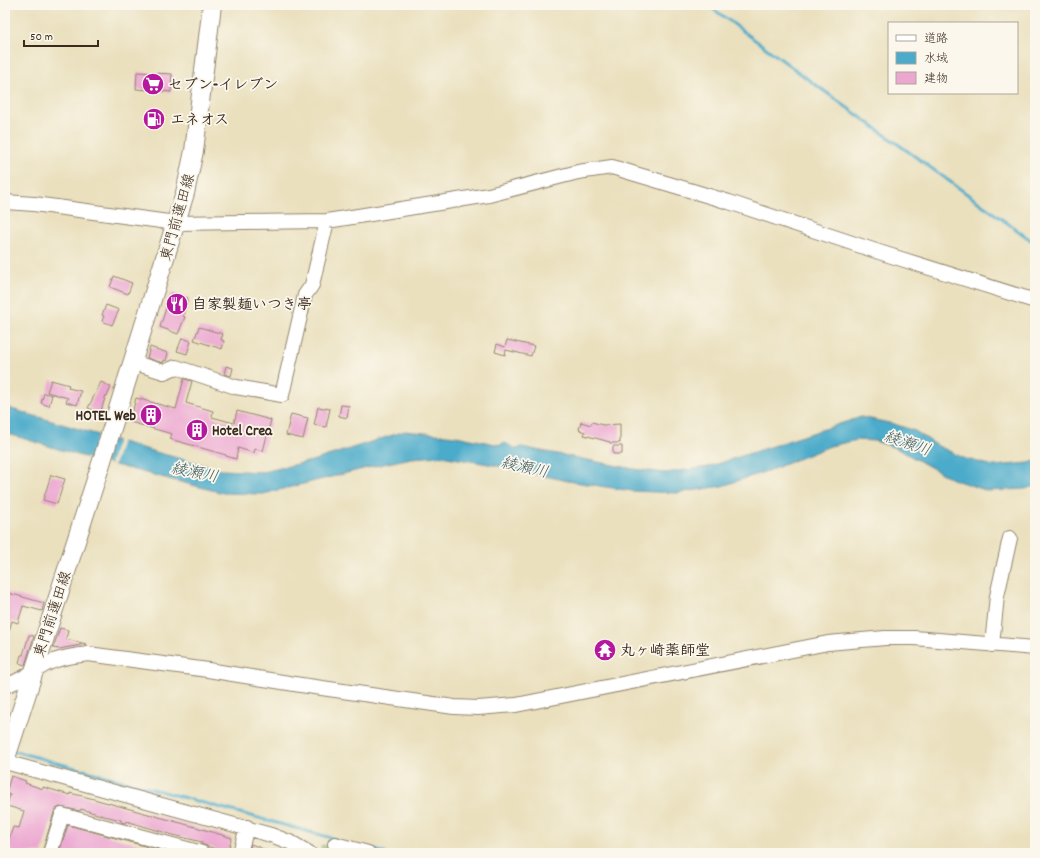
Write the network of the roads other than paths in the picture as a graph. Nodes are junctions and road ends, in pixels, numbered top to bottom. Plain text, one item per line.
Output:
1 (212, 5) edge
2 (5, 202) edge
3 (327, 222) junction
4 (176, 224) junction
5 (1035, 301) edge
6 (132, 362) junction
7 (1010, 538) dead end
8 (992, 645) junction
9 (1035, 648) edge
10 (34, 672) junction
11 (5, 686) edge
12 (5, 761) edge
13 (247, 827) junction
14 (335, 844) dead end
15 (50, 853) edge
16 (202, 853) edge
17 (240, 853) edge
18 (309, 853) edge
19 (368, 853) edge

1 - 4 main road, 東門前蓮田線
2 - 4 street
3 - 4 street
3 - 5 street
3 - 6 street
4 - 6 main road, 東門前蓮田線
6 - 10 main road, 東門前蓮田線
7 - 8 street
8 - 9 street
8 - 10 street
10 - 11 street
10 - 12 main road, 東門前蓮田線
12 - 13 street
13 - 17 street
13 - 18 street
14 - 19 street
15 - 16 street

